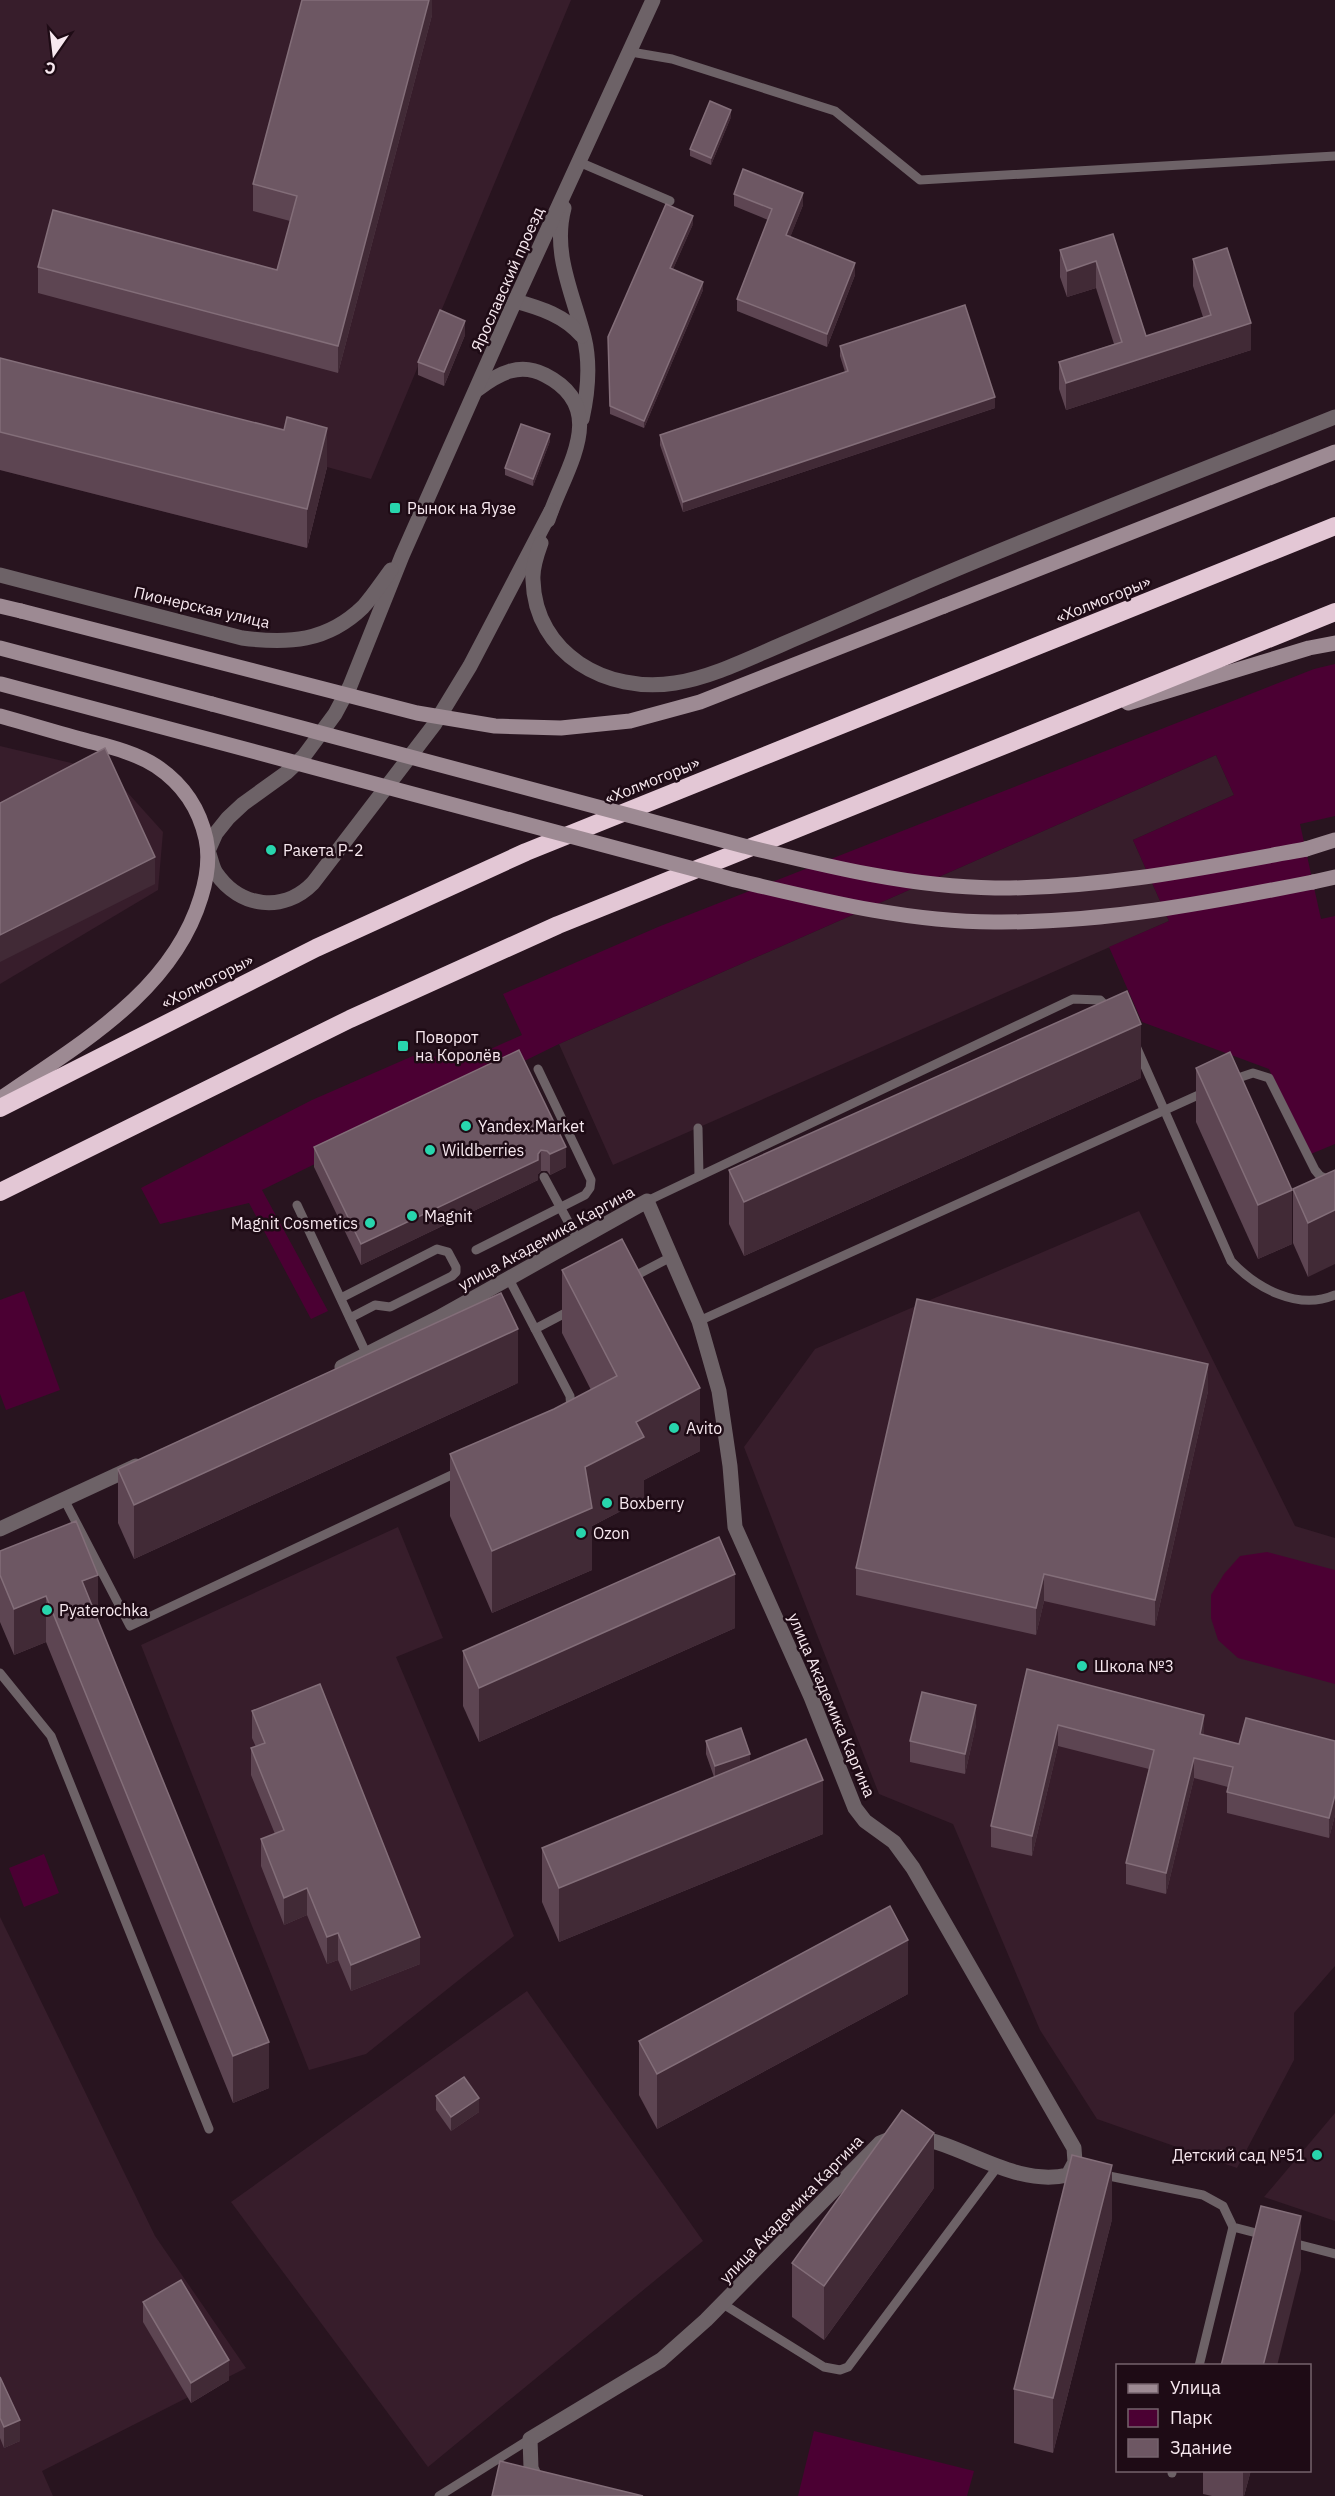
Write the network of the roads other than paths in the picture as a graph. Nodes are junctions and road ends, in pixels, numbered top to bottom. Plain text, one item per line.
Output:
1 (653, 0) edge
2 (631, 52) junction
3 (1335, 156) edge
4 (579, 162) junction
5 (570, 184) junction
6 (670, 201) dead end
7 (515, 301) junction
8 (584, 338) junction
9 (478, 389) junction
10 (1335, 417) edge
11 (579, 433) junction
12 (1335, 452) edge
13 (551, 511) junction
14 (1335, 526) edge
15 (402, 556) junction
16 (0, 575) edge
17 (0, 606) edge
18 (1335, 612) edge
19 (1335, 643) edge
20 (5, 649) edge
21 (1, 684) edge
22 (0, 716) edge
23 (1042, 729) junction
24 (1335, 840) edge
25 (208, 851) junction
26 (1335, 877) edge
27 (1120, 1018) edge
28 (1132, 1036) edge
29 (538, 1069) dead end
30 (1225, 1083) edge
31 (1215, 1088) edge
32 (0, 1099) edge
33 (0, 1108) edge
34 (1165, 1109) junction
35 (698, 1128) dead end
36 (699, 1176) junction
37 (544, 1177) dead end
38 (1335, 1182) edge
39 (0, 1192) edge
40 (647, 1201) junction
41 (297, 1205) dead end
42 (560, 1207) junction
43 (578, 1240) junction
44 (476, 1250) dead end
45 (671, 1257) junction
46 (509, 1279) junction
47 (619, 1285) edge
48 (1335, 1295) edge
49 (341, 1298) junction
50 (1325, 1299) junction
51 (577, 1307) edge
52 (1335, 1308) edge
53 (350, 1318) junction
54 (699, 1321) junction
55 (535, 1329) junction
56 (367, 1355) junction
57 (324, 1376) edge
58 (566, 1420) edge
59 (151, 1459) edge
60 (473, 1465) edge
61 (65, 1501) junction
62 (0, 1529) edge
63 (0, 1672) edge
64 (209, 2129) dead end
65 (998, 2166) junction
66 (1074, 2169) junction
67 (1233, 2227) junction
68 (1335, 2254) edge
69 (723, 2304) junction
70 (1199, 2364) edge
71 (530, 2439) junction
72 (439, 2496) edge
73 (556, 2496) edge

1 - 2 street, Ярославский проезд
2 - 3 lane
2 - 4 street, Ярославский проезд
4 - 5 street, Ярославский проезд
4 - 6 lane
5 - 7 street, Ярославский проезд
5 - 8 street, Ярославский проезд
7 - 8 street
7 - 9 street, Ярославский проезд
8 - 11 street, Ярославский проезд
9 - 11 street
9 - 15 street, Ярославский проезд
10 - 13 street
11 - 13 street, Ярославский проезд
12 - 17 main road, bridge
13 - 25 street
14 - 33 highway, «Холмогоры»
15 - 16 street, Пионерская улица
15 - 25 street
18 - 23 highway
19 - 23 main road
20 - 24 main road, bridge
21 - 26 main road, bridge
22 - 25 main road
23 - 39 highway
25 - 32 main road
27 - 36 lane
28 - 34 lane
29 - 42 lane
30 - 38 lane
31 - 34 lane
34 - 50 lane
34 - 54 lane
35 - 36 lane
36 - 40 lane
37 - 42 lane
40 - 43 street, улица Академика Каргина
40 - 45 street, улица Академика Каргина
41 - 49 lane
42 - 43 lane
42 - 44 lane
43 - 46 street, улица Академика Каргина
45 - 47 lane
45 - 54 street, улица Академика Каргина
46 - 55 lane
46 - 56 street, улица Академика Каргина
48 - 50 lane
49 - 53 lane
49 - 53 lane
50 - 52 lane
51 - 55 lane
53 - 56 lane
54 - 66 street, улица Академика Каргина
55 - 58 lane
56 - 57 street, улица Академика Каргина
59 - 61 street
60 - 61 lane
61 - 62 street
63 - 64 lane
65 - 66 street, улица Академика Каргина
65 - 69 street, улица Академика Каргина
65 - 69 lane
66 - 67 lane
67 - 68 lane
67 - 70 lane
69 - 71 street, улица Академика Каргина
71 - 72 lane
71 - 73 street

